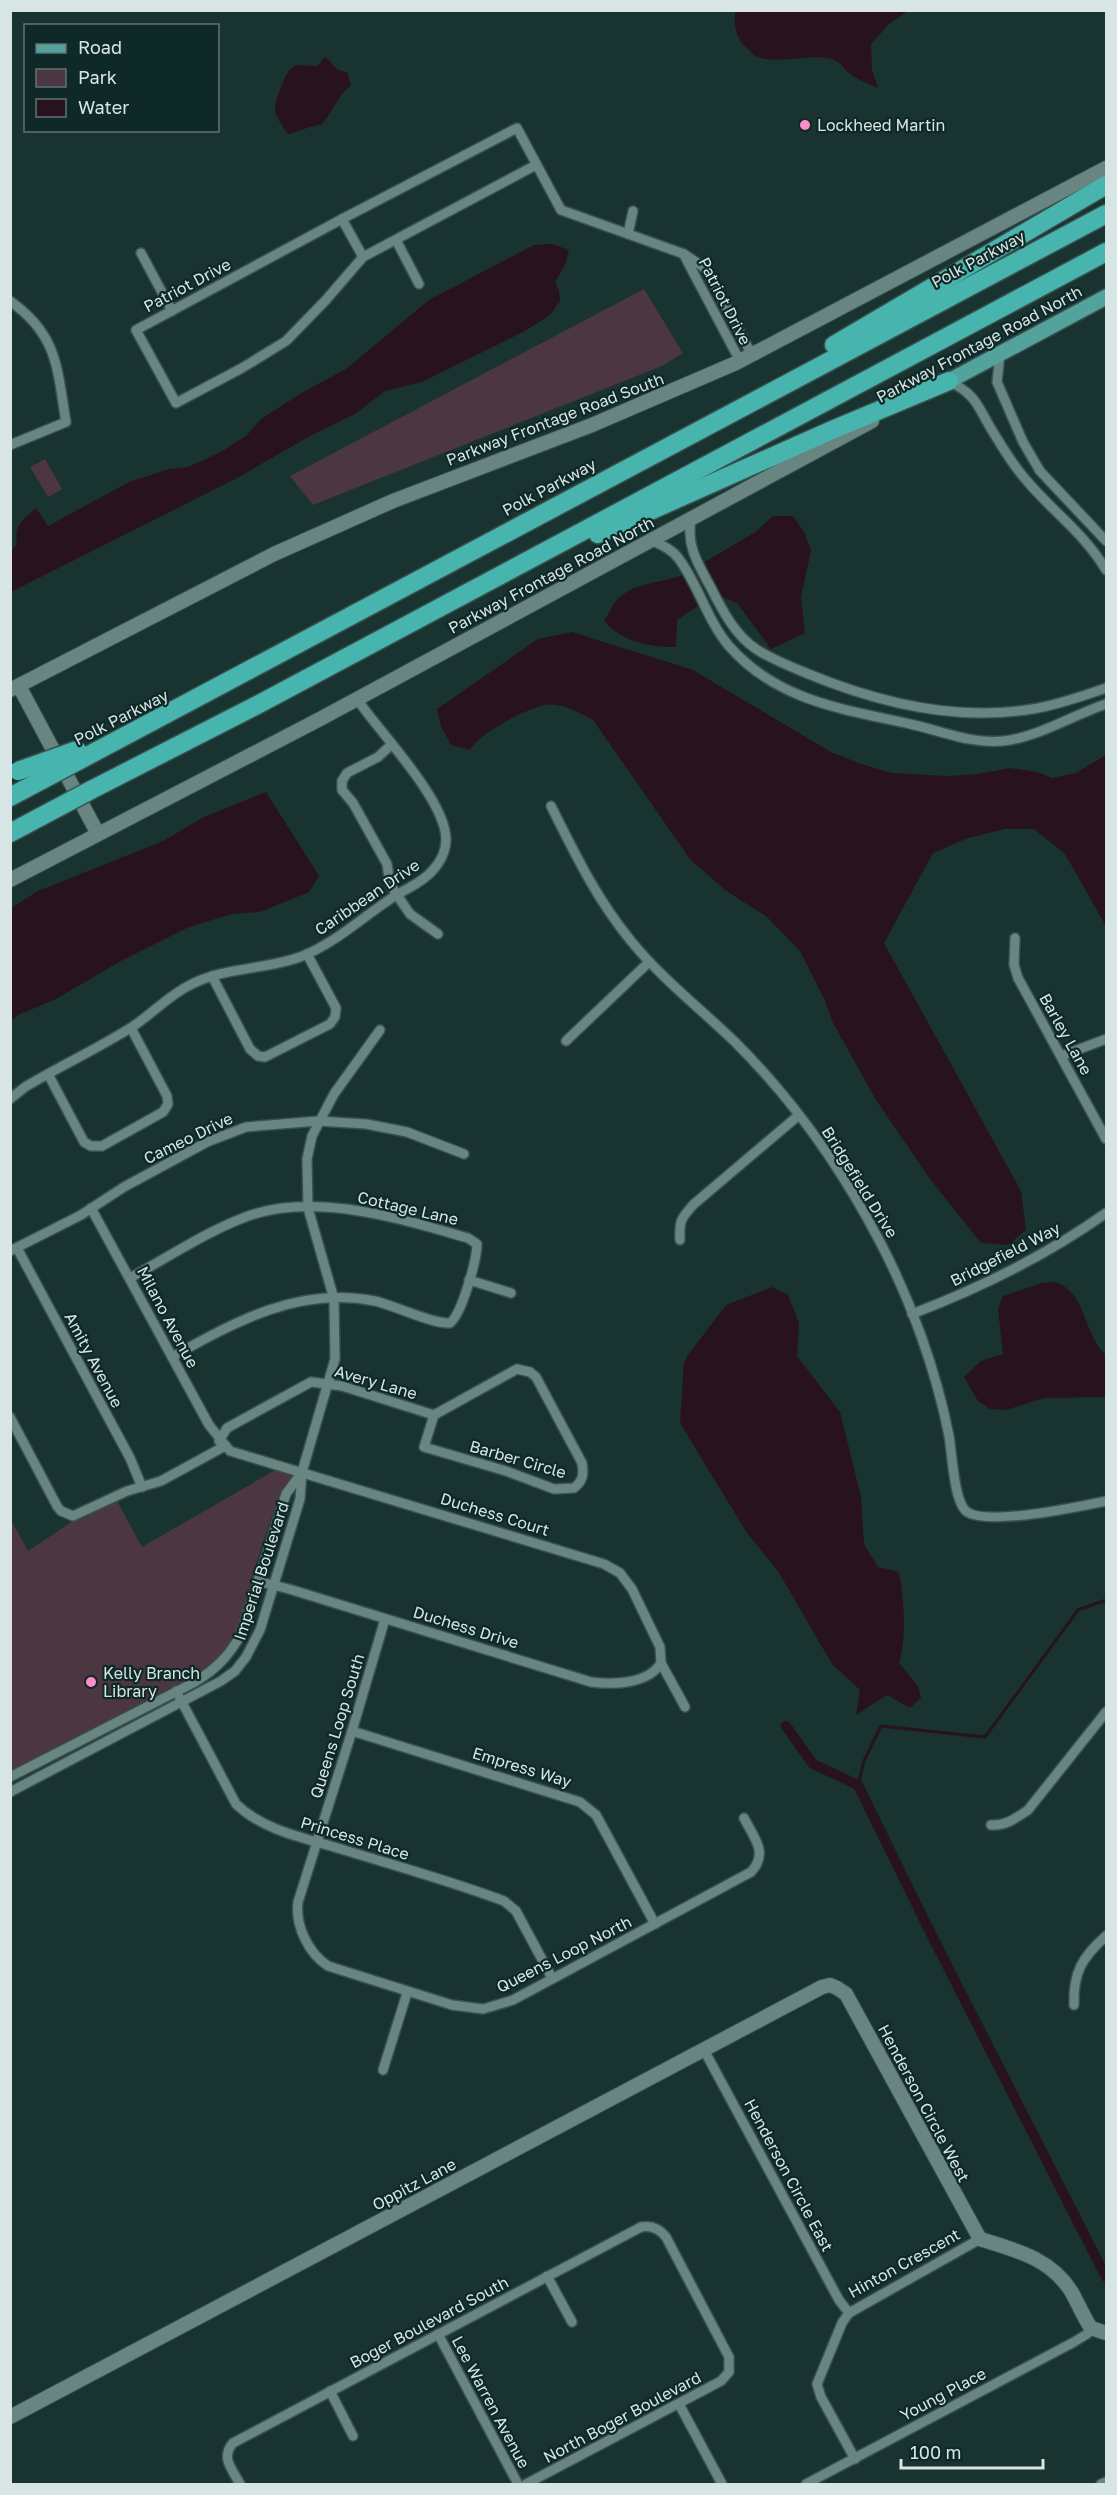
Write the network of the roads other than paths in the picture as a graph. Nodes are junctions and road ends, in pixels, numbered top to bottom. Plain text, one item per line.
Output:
1 (536, 165) junction
2 (1107, 168) edge
3 (1107, 185) edge
4 (633, 211) dead end
5 (1107, 214) edge
6 (342, 219) junction
7 (628, 234) junction
8 (396, 240) junction
9 (141, 252) dead end
10 (1107, 252) edge
11 (684, 254) junction
12 (363, 257) junction
13 (419, 284) dead end
14 (1107, 297) edge
15 (10, 301) edge
16 (172, 310) junction
17 (1000, 354) junction
18 (746, 358) junction
19 (949, 381) junction
20 (10, 445) edge
21 (623, 470) junction
22 (691, 520) junction
23 (653, 541) junction
24 (1107, 542) edge
25 (1107, 570) edge
26 (497, 576) junction
27 (15, 688) edge
28 (1107, 688) edge
29 (357, 699) junction
30 (1107, 704) edge
31 (392, 744) junction
32 (78, 755) junction
33 (14, 773) edge
34 (18, 793) edge
35 (551, 806) dead end
36 (10, 833) edge
37 (98, 834) junction
38 (10, 880) edge
39 (397, 895) junction
40 (438, 934) dead end
41 (1015, 939) dead end
42 (307, 954) junction
43 (650, 962) junction
44 (212, 976) junction
45 (131, 1028) junction
46 (380, 1030) dead end
47 (1107, 1039) edge
48 (566, 1041) dead end
49 (1061, 1056) junction
50 (48, 1074) junction
51 (10, 1099) edge
52 (799, 1115) junction
53 (318, 1121) junction
54 (1107, 1139) edge
55 (464, 1154) dead end
56 (91, 1208) junction
57 (308, 1208) junction
58 (1107, 1213) edge
59 (680, 1240) dead end
60 (14, 1250) edge
61 (130, 1278) junction
62 (469, 1280) junction
63 (511, 1293) dead end
64 (334, 1299) junction
65 (912, 1314) junction
66 (172, 1358) junction
67 (327, 1383) junction
68 (434, 1415) junction
69 (10, 1417) edge
70 (222, 1443) junction
71 (302, 1472) junction
72 (142, 1487) junction
73 (1107, 1501) edge
74 (257, 1581) junction
75 (274, 1586) junction
76 (385, 1619) junction
77 (662, 1663) junction
78 (176, 1691) junction
79 (182, 1702) junction
80 (685, 1707) dead end
81 (1107, 1712) edge
82 (352, 1731) junction
83 (10, 1777) edge
84 (10, 1792) edge
85 (744, 1818) dead end
86 (991, 1825) dead end
87 (318, 1842) junction
88 (655, 1924) junction
89 (1107, 1936) edge
90 (552, 1978) junction
91 (835, 1987) joint
92 (407, 1993) junction
93 (1074, 2005) dead end
94 (704, 2050) junction
95 (383, 2070) dead end
96 (980, 2240) junction
97 (547, 2276) junction
98 (849, 2313) junction
99 (572, 2322) dead end
100 (1091, 2328) junction
101 (1107, 2332) edge
102 (438, 2334) junction
103 (729, 2372) joint
104 (330, 2391) junction
105 (679, 2403) junction
106 (10, 2417) edge
107 (353, 2436) dead end
108 (855, 2458) junction
109 (1107, 2482) edge
110 (240, 2484) edge
111 (518, 2484) edge
112 (526, 2484) edge
113 (722, 2484) edge
114 (807, 2484) edge
115 (1101, 2484) edge

1 - 6 street, Patriot Drive
1 - 7 street, Patriot Drive
1 - 8 street, Patriot Drive
2 - 18 main road, Parkway Frontage Road South
3 - 21 highway
4 - 7 street
5 - 21 highway, Polk Parkway
6 - 12 street
6 - 16 street, Patriot Drive
7 - 11 street, Patriot Drive
8 - 12 street, Patriot Drive
8 - 13 street
9 - 16 street
10 - 26 highway
11 - 18 street, Patriot Drive
11 - 18 street, Patriot Drive
12 - 16 street, Patriot Drive
14 - 17 main road, Parkway Frontage Road North
15 - 20 street
17 - 19 main road, Parkway Frontage Road North
17 - 24 street
18 - 27 main road, Parkway Frontage Road South
19 - 22 main road, Parkway Frontage Road North
19 - 25 street
19 - 26 highway
21 - 32 highway, Polk Parkway
22 - 23 main road, Parkway Frontage Road North
22 - 28 street
23 - 29 main road, Parkway Frontage Road North
23 - 30 street
26 - 36 highway, bridge
27 - 37 main road
29 - 31 street, Caribbean Drive
29 - 37 main road, Parkway Frontage Road North
31 - 39 street, Caribbean Drive
31 - 39 street
32 - 33 highway, bridge
32 - 34 highway, Polk Parkway, bridge
35 - 43 street, Bridgefield Drive
37 - 38 main road, Parkway Frontage Road North
39 - 40 street
39 - 42 street, Caribbean Drive
41 - 49 street, Barley Lane
42 - 44 street, Caribbean Drive
42 - 44 street
43 - 48 street
43 - 52 street, Bridgefield Drive
44 - 45 street, Caribbean Drive
45 - 50 street, Caribbean Drive
45 - 50 street
46 - 53 street, Imperial Boulevard
47 - 49 street
49 - 54 street, Barley Lane
50 - 51 street, Caribbean Drive
52 - 59 street
52 - 65 street, Bridgefield Drive
53 - 55 street, Cameo Drive
53 - 56 street, Cameo Drive
53 - 57 street, Imperial Boulevard
56 - 60 street, Cameo Drive
56 - 61 street, Milano Avenue
57 - 61 street, Cottage Lane
57 - 62 street, Cottage Lane
57 - 64 street, Imperial Boulevard
58 - 65 street, Bridgefield Way
60 - 72 street, Amity Avenue
61 - 66 street, Milano Avenue
62 - 63 street
62 - 64 street
64 - 66 street
64 - 67 street, Imperial Boulevard
65 - 73 street, Bridgefield Drive
66 - 70 street, Milano Avenue
67 - 68 street, Avery Lane
67 - 70 street, Avery Lane
67 - 71 street, Imperial Boulevard
68 - 68 street, Barber Circle
69 - 72 street
70 - 71 street, Duchess Court
70 - 72 street
71 - 74 street, Imperial Boulevard
71 - 75 street, Imperial Boulevard
71 - 77 street, Duchess Court
74 - 75 street, Duchess Drive
74 - 78 street, Imperial Boulevard
75 - 76 street, Duchess Drive
75 - 79 street, Imperial Boulevard
76 - 77 street, Duchess Drive
76 - 82 street, Queens Loop South
77 - 80 street, Duchess Court
78 - 79 street, Princess Place
78 - 83 street, Imperial Boulevard
79 - 84 street, Imperial Boulevard
79 - 87 street, Princess Place
81 - 86 street
82 - 87 street, Queens Loop South
82 - 88 street, Empress Way
85 - 88 street, Queens Loop North
87 - 90 street, Princess Place
87 - 92 street, Queens Loop North
88 - 90 street, Queens Loop North
89 - 93 street
90 - 92 street, Queens Loop North
91 - 94 main road, Oppitz Lane
91 - 96 main road, Henderson Circle West
92 - 95 street
94 - 98 street, Henderson Circle East
94 - 106 main road, Oppitz Lane
96 - 98 street, Hinton Crescent
96 - 100 main road, Hinton Crescent
97 - 99 street
97 - 102 street, Boger Boulevard South
97 - 103 street, Boger Boulevard South
98 - 108 street, Hinton Crescent
100 - 101 main road
100 - 108 street, Young Place
102 - 104 street, Boger Boulevard South
102 - 111 street, Lee Warren Avenue
103 - 105 street, North Boger Boulevard
104 - 107 street
104 - 110 street, Boger Boulevard South
105 - 112 street, North Boger Boulevard
105 - 113 street
108 - 114 street, Young Place
109 - 115 street

